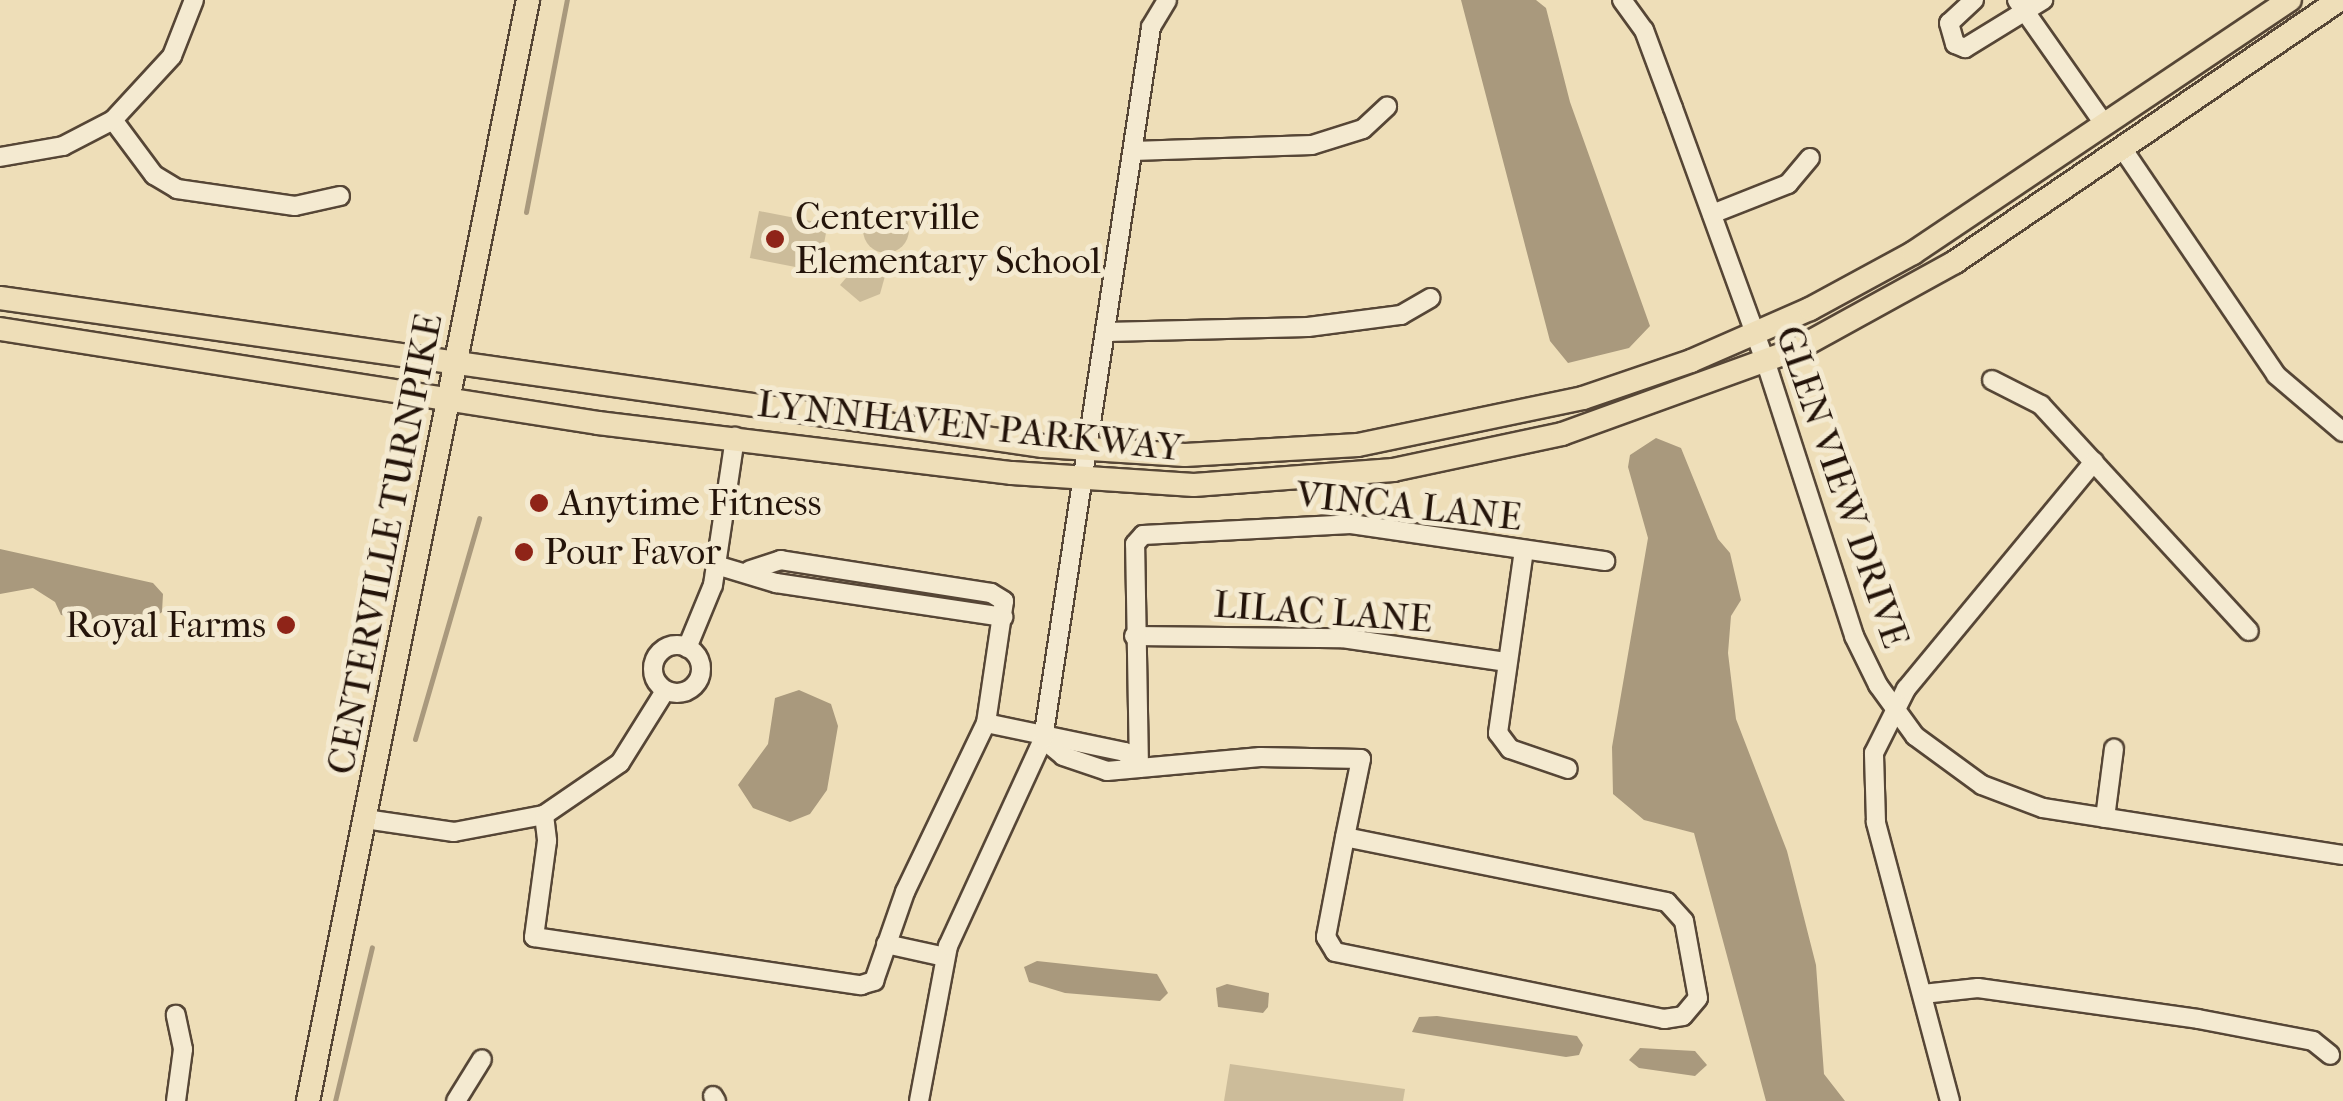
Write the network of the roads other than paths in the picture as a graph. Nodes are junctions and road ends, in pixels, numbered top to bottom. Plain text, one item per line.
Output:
1 (194, 0) edge
2 (528, 0) edge
3 (1167, 0) edge
4 (1974, 0) edge
5 (2043, 0) edge
6 (2290, 0) edge
7 (2339, 0) edge
8 (1629, 2) edge
9 (2021, 6) edge
10 (1387, 108) dead end
11 (113, 120) junction
12 (2105, 124) junction
13 (2122, 148) junction
14 (1133, 151) junction
15 (0, 157) edge
16 (1810, 158) dead end
17 (340, 196) dead end
18 (1712, 214) junction
19 (0, 298) edge
20 (1430, 298) dead end
21 (0, 329) edge
22 (1106, 332) junction
23 (1755, 333) junction
24 (1766, 362) junction
25 (457, 364) junction
26 (1992, 380) dead end
27 (450, 402) junction
28 (2343, 432) edge
29 (735, 437) junction
30 (1088, 450) junction
31 (2094, 462) junction
32 (1084, 479) junction
33 (1524, 550) junction
34 (1605, 561) dead end
35 (716, 565) junction
36 (2249, 631) dead end
37 (1134, 636) junction
38 (687, 648) junction
39 (1507, 662) junction
40 (666, 691) junction
41 (1894, 709) junction
42 (986, 723) junction
43 (1044, 739) junction
44 (2114, 748) dead end
45 (1139, 768) junction
46 (1568, 768) dead end
47 (544, 815) junction
48 (2105, 818) junction
49 (365, 819) junction
50 (1345, 836) junction
51 (2343, 855) edge
52 (886, 944) junction
53 (945, 957) junction
54 (1923, 994) junction
55 (176, 1015) dead end
56 (2330, 1054) dead end
57 (482, 1059) dead end
58 (176, 1101) edge
59 (308, 1101) edge
60 (456, 1101) edge
61 (919, 1101) edge
62 (1950, 1101) edge

1 - 11 street
2 - 25 main road, CENTERVILLE TURNPIKE
3 - 14 street
4 - 9 street
5 - 9 street
6 - 12 main road, LYNNHAVEN PARKWAY
7 - 13 main road, LYNNHAVEN PARKWAY
8 - 18 street, GLEN VIEW DRIVE
9 - 12 street
10 - 14 street
11 - 15 street
11 - 17 street
12 - 23 main road, LYNNHAVEN PARKWAY
13 - 24 main road, LYNNHAVEN PARKWAY
13 - 28 street
14 - 22 street
16 - 18 street
18 - 23 street, GLEN VIEW DRIVE
19 - 25 main road, LYNNHAVEN PARKWAY
20 - 22 street
21 - 27 main road, LYNNHAVEN PARKWAY
22 - 30 street
23 - 24 street, GLEN VIEW DRIVE
23 - 30 main road, LYNNHAVEN PARKWAY
24 - 32 main road, LYNNHAVEN PARKWAY
24 - 41 street, GLEN VIEW DRIVE
25 - 27 main road, CENTERVILLE TURNPIKE
25 - 30 main road, LYNNHAVEN PARKWAY
26 - 31 street
27 - 29 main road, LYNNHAVEN PARKWAY
27 - 49 main road, CENTERVILLE TURNPIKE
29 - 32 main road, LYNNHAVEN PARKWAY
29 - 35 street
30 - 32 street
31 - 36 street
31 - 41 street
32 - 43 street
33 - 34 street, VINCA LANE
33 - 37 street, VINCA LANE
33 - 39 street
35 - 38 street
35 - 42 street
37 - 39 street, LILAC LANE
37 - 45 street, VINCA LANE
38 - 40 street
38 - 40 street
39 - 46 street
40 - 47 street
41 - 48 street, GLEN VIEW DRIVE
41 - 54 street
42 - 43 street
42 - 52 street
43 - 45 street
43 - 53 street
44 - 48 street
45 - 50 street
47 - 49 street
47 - 52 street
48 - 51 street, GLEN VIEW DRIVE
49 - 59 main road, CENTERVILLE TURNPIKE
50 - 50 street
52 - 53 street
53 - 61 street
54 - 56 street
54 - 62 street
55 - 58 street
57 - 60 street

